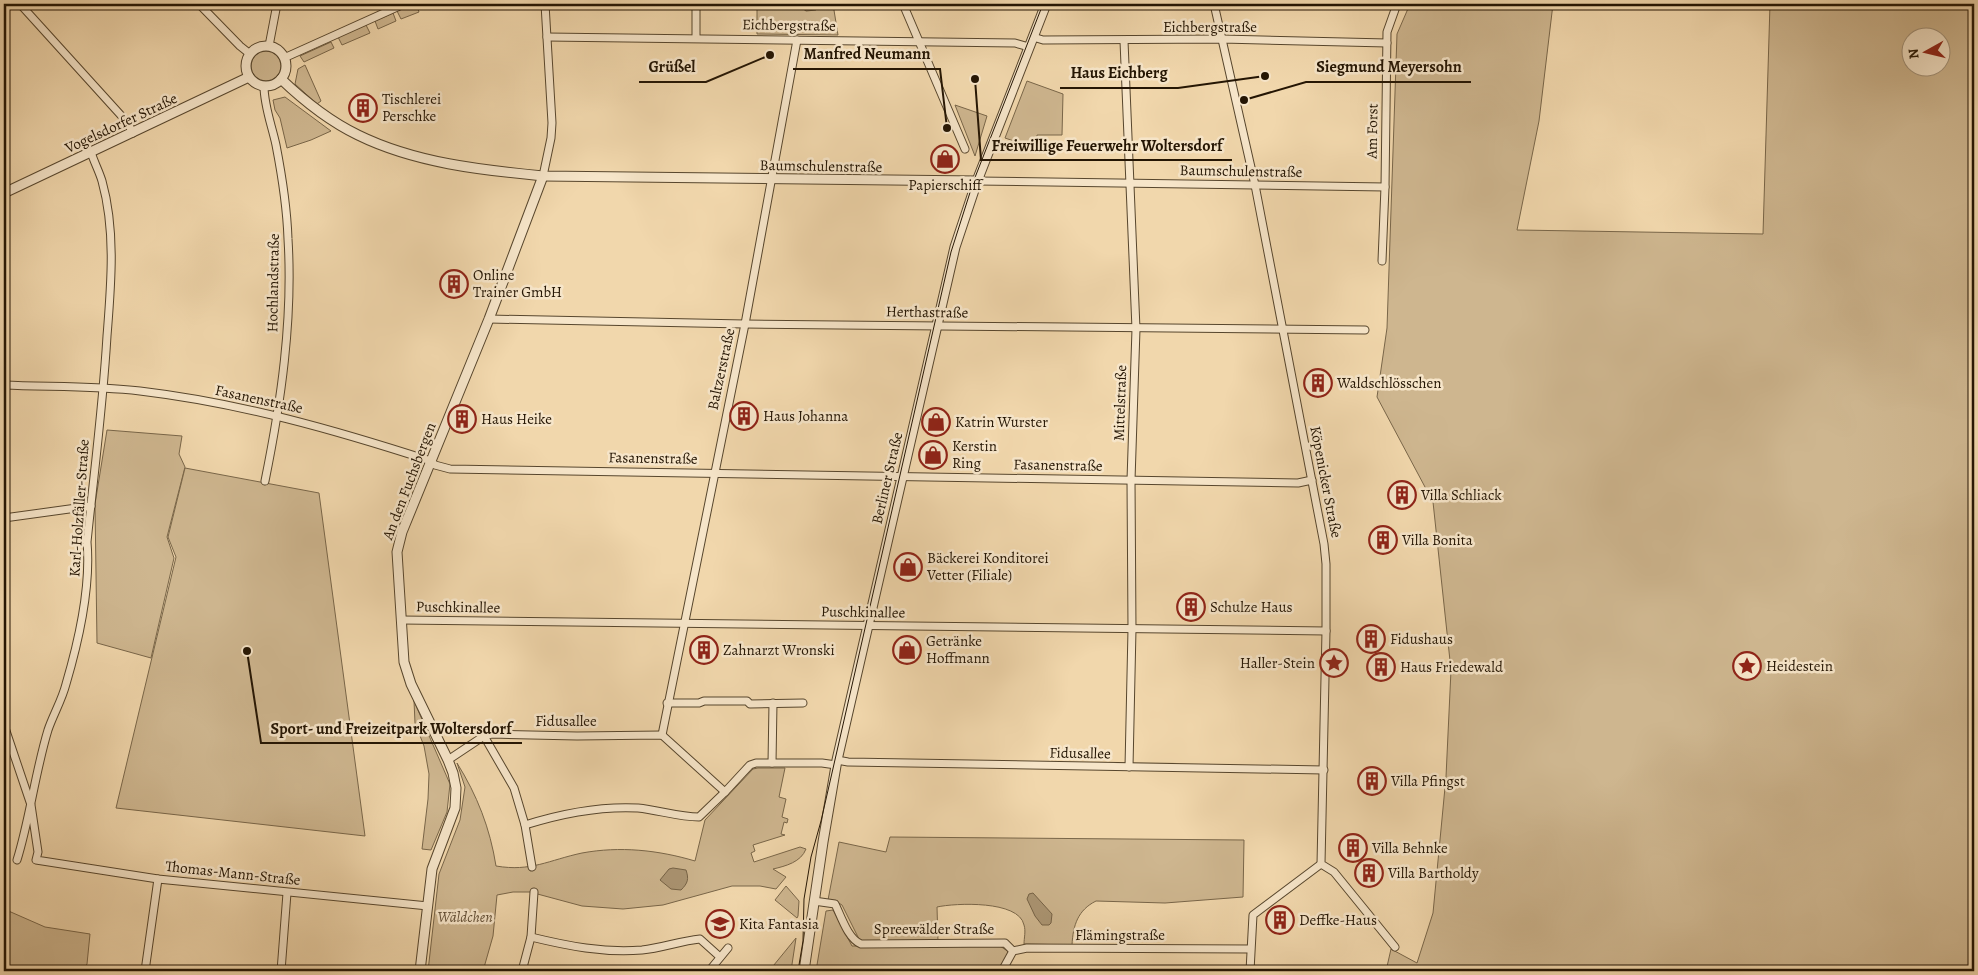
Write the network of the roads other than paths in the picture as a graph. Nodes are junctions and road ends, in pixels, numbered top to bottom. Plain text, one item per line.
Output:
1 (20, 4) edge
2 (199, 4) edge
3 (278, 4) edge
4 (404, 4) edge
5 (545, 4) edge
6 (696, 4) edge
7 (903, 4) edge
8 (1046, 4) edge
9 (1214, 4) edge
10 (1397, 4) edge
11 (547, 37) junction
12 (1033, 37) junction
13 (696, 38) junction
14 (1222, 39) junction
15 (796, 40) junction
16 (918, 41) junction
17 (1124, 41) junction
18 (1387, 43) junction
19 (269, 46) junction
20 (1029, 47) junction
21 (250, 54) junction
22 (284, 58) junction
23 (249, 77) junction
24 (281, 79) junction
25 (264, 86) junction
26 (132, 133) junction
27 (965, 149) dead end
28 (90, 152) junction
29 (543, 176) junction
30 (771, 179) junction
31 (977, 181) junction
32 (1129, 183) junction
33 (1255, 185) junction
34 (1385, 187) junction
35 (4, 193) edge
36 (1382, 261) dead end
37 (489, 319) junction
38 (745, 324) junction
39 (936, 326) junction
40 (1136, 329) junction
41 (1281, 330) junction
42 (1366, 330) dead end
43 (4, 385) edge
44 (104, 388) junction
45 (277, 415) junction
46 (431, 461) junction
47 (713, 473) junction
48 (901, 477) junction
49 (1131, 480) junction
50 (1312, 480) junction
51 (264, 481) dead end
52 (91, 506) junction
53 (4, 518) edge
54 (401, 620) junction
55 (684, 623) junction
56 (868, 625) junction
57 (1132, 629) junction
58 (1326, 631) junction
59 (667, 703) junction
60 (774, 703) junction
61 (803, 703) dead end
62 (4, 724) edge
63 (662, 735) junction
64 (484, 736) junction
65 (448, 760) junction
66 (772, 763) junction
67 (836, 763) junction
68 (1129, 767) junction
69 (1324, 770) junction
70 (725, 792) junction
71 (31, 805) junction
72 (525, 824) junction
73 (16, 860) dead end
74 (1321, 864) junction
75 (532, 867) dead end
76 (158, 879) junction
77 (534, 892) dead end
78 (287, 893) junction
79 (814, 901) junction
80 (428, 906) junction
81 (531, 937) junction
82 (1394, 947) dead end
83 (728, 948) dead end
84 (1250, 948) junction
85 (1013, 951) junction
86 (720, 958) junction
87 (145, 971) edge
88 (281, 971) edge
89 (420, 971) edge
90 (522, 971) edge
91 (709, 971) edge
92 (804, 971) edge
93 (1002, 971) edge
94 (1250, 971) edge

1 - 26 street
2 - 21 street
3 - 19 street
4 - 22 street
5 - 11 street, An den Fuchsbergen
6 - 13 street
7 - 16 street
8 - 12 street, Berliner Straße
9 - 14 street, Köpenicker Straße
10 - 18 street, Am Forst
11 - 13 street, Eichbergstraße
11 - 29 street, An den Fuchsbergen
12 - 17 street, Eichbergstraße
12 - 20 street, Berliner Straße
13 - 15 street, Eichbergstraße
14 - 17 street, Eichbergstraße
14 - 18 street, Eichbergstraße
14 - 33 street, Köpenicker Straße
15 - 16 street, Eichbergstraße
15 - 30 street, Baltzerstraße
16 - 20 street, Eichbergstraße
16 - 27 street
17 - 32 street, Mittelstraße
18 - 34 street, Am Forst
19 - 21 street
19 - 22 street
20 - 31 street, Berliner Straße
21 - 23 street
22 - 24 street
23 - 25 street
23 - 26 street, Vogelsdorfer Straße
24 - 25 street
24 - 29 street, Baumschulenstraße
25 - 45 street, Hochlandstraße
26 - 28 street, Vogelsdorfer Straße
28 - 35 street, Vogelsdorfer Straße
28 - 44 street, Karl-Holzfäller-Straße
29 - 30 street, Baumschulenstraße
29 - 37 street, An den Fuchsbergen
30 - 31 street, Baumschulenstraße
30 - 38 street, Baltzerstraße
31 - 32 street, Baumschulenstraße
31 - 39 street, Berliner Straße
32 - 33 street, Baumschulenstraße
32 - 40 street, Mittelstraße
33 - 34 street, Baumschulenstraße
33 - 41 street, Köpenicker Straße
34 - 36 street, Am Forst
37 - 38 street, Herthastraße
37 - 46 street, An den Fuchsbergen
38 - 39 street, Herthastraße
38 - 47 street, Baltzerstraße
39 - 40 street, Herthastraße
39 - 48 street, Berliner Straße
40 - 41 street, Herthastraße
40 - 49 street, Mittelstraße
41 - 42 street, Herthastraße
41 - 50 street, Köpenicker Straße
43 - 44 street, Fasanenstraße
44 - 45 street, Fasanenstraße
44 - 52 street, Karl-Holzfäller-Straße
45 - 46 street, Fasanenstraße
45 - 51 street, Hochlandstraße
46 - 47 street, Fasanenstraße
46 - 54 street, An den Fuchsbergen
47 - 48 street, Fasanenstraße
47 - 55 street, Baltzerstraße
48 - 49 street, Fasanenstraße
48 - 56 street, Berliner Straße
49 - 50 street, Fasanenstraße
49 - 57 street, Mittelstraße
50 - 58 street, Köpenicker Straße
52 - 53 street
52 - 71 street, Karl-Holzfäller-Straße
54 - 55 street, Puschkinallee
54 - 65 street, An den Fuchsbergen
55 - 56 street, Puschkinallee
55 - 59 street, Baltzerstraße
56 - 57 street, Puschkinallee
56 - 67 street, Berliner Straße
57 - 58 street, Puschkinallee
57 - 68 street, Mittelstraße
58 - 69 street, Köpenicker Straße
59 - 60 street
59 - 63 street
60 - 61 street
60 - 66 street
62 - 71 street
63 - 64 street, Fidusallee
63 - 70 street
64 - 65 street, Fidusallee
64 - 72 street
65 - 80 street, An den Fuchsbergen
66 - 67 street, Fidusallee
66 - 70 street, Fidusallee
67 - 68 street, Fidusallee
67 - 79 street, Berliner Straße
68 - 69 street, Fidusallee
69 - 74 street, Köpenicker Straße
70 - 72 street, Fidusallee
71 - 73 street, Karl-Holzfäller-Straße
71 - 76 street, Thomas-Mann-Straße
72 - 75 street
74 - 82 street
74 - 84 street
76 - 78 street, Thomas-Mann-Straße
76 - 87 street
77 - 81 street
78 - 80 street, Thomas-Mann-Straße
78 - 88 street
79 - 85 street, Spreewälder Straße
79 - 92 street, Berliner Straße
80 - 89 street, An den Fuchsbergen
81 - 86 street
81 - 90 street
83 - 86 street
84 - 85 street, Flämingstraße
84 - 94 street
85 - 93 street
86 - 91 street

